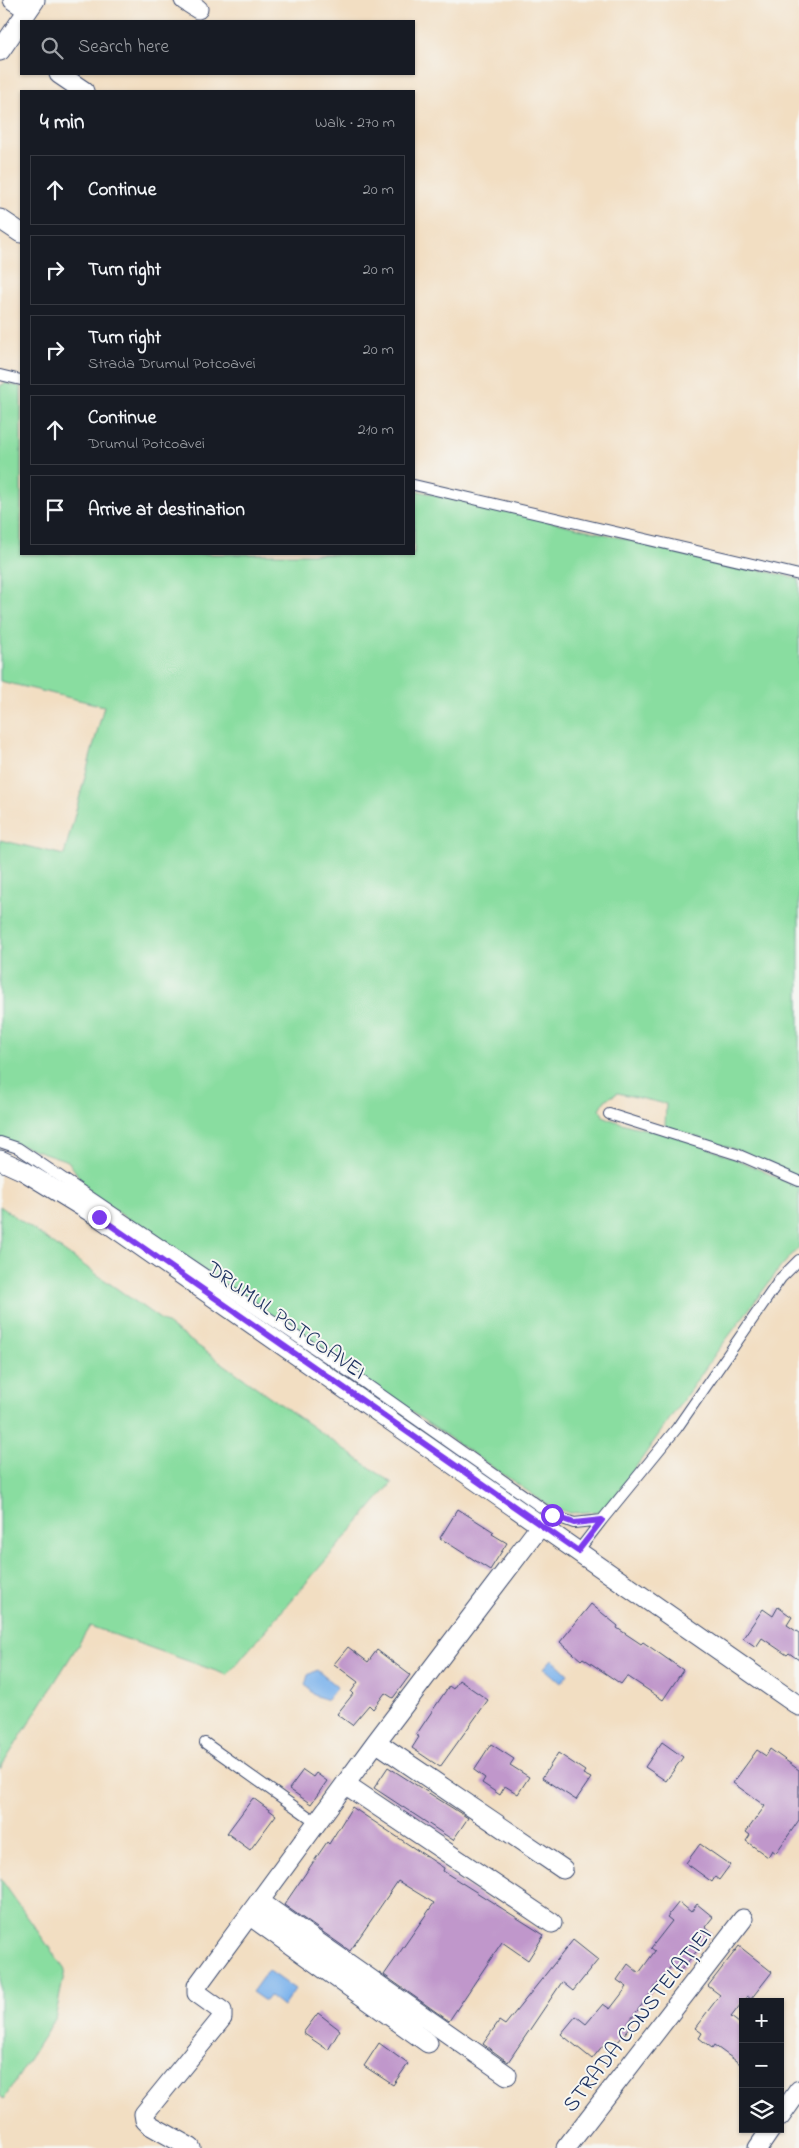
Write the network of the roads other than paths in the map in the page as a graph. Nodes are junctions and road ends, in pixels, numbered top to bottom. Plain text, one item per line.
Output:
1 (26, 4) edge
2 (10, 45) edge
3 (60, 75) edge
4 (83, 90) edge
5 (0, 219) edge
6 (20, 232) edge
7 (0, 375) edge
8 (20, 380) edge
9 (415, 485) edge
10 (799, 575) edge
11 (609, 1114) dead end
12 (0, 1142) edge
13 (0, 1160) edge
14 (799, 1182) edge
15 (799, 1260) edge
16 (602, 1520) junction
17 (541, 1526) junction
18 (578, 1551) junction
19 (799, 1706) edge
20 (376, 1742) junction
21 (205, 1743) dead end
22 (344, 1784) junction
23 (316, 1822) junction
24 (563, 1869) dead end
25 (254, 1908) junction
26 (743, 1920) dead end
27 (552, 1923) dead end
28 (428, 2043) dead end
29 (507, 2076) dead end
30 (799, 2090) edge
31 (784, 2111) edge
32 (191, 2148) edge
33 (566, 2148) edge

1 - 2 street
3 - 4 street
5 - 6 street
7 - 8 lane
9 - 10 lane
11 - 14 lane
12 - 16 lane
13 - 17 street, DRUMUL POTCOAVEI
15 - 16 lane
16 - 18 lane
17 - 18 street, DRUMUL POTCOAVEI
17 - 20 street
18 - 19 street, DRUMUL POTCOAVEI
20 - 22 street
20 - 24 street
21 - 23 lane
22 - 23 street
22 - 27 street
23 - 25 street
25 - 28 street
25 - 29 street
25 - 32 street
26 - 33 street, STRADA CONSTELAȚIEI
30 - 31 street

